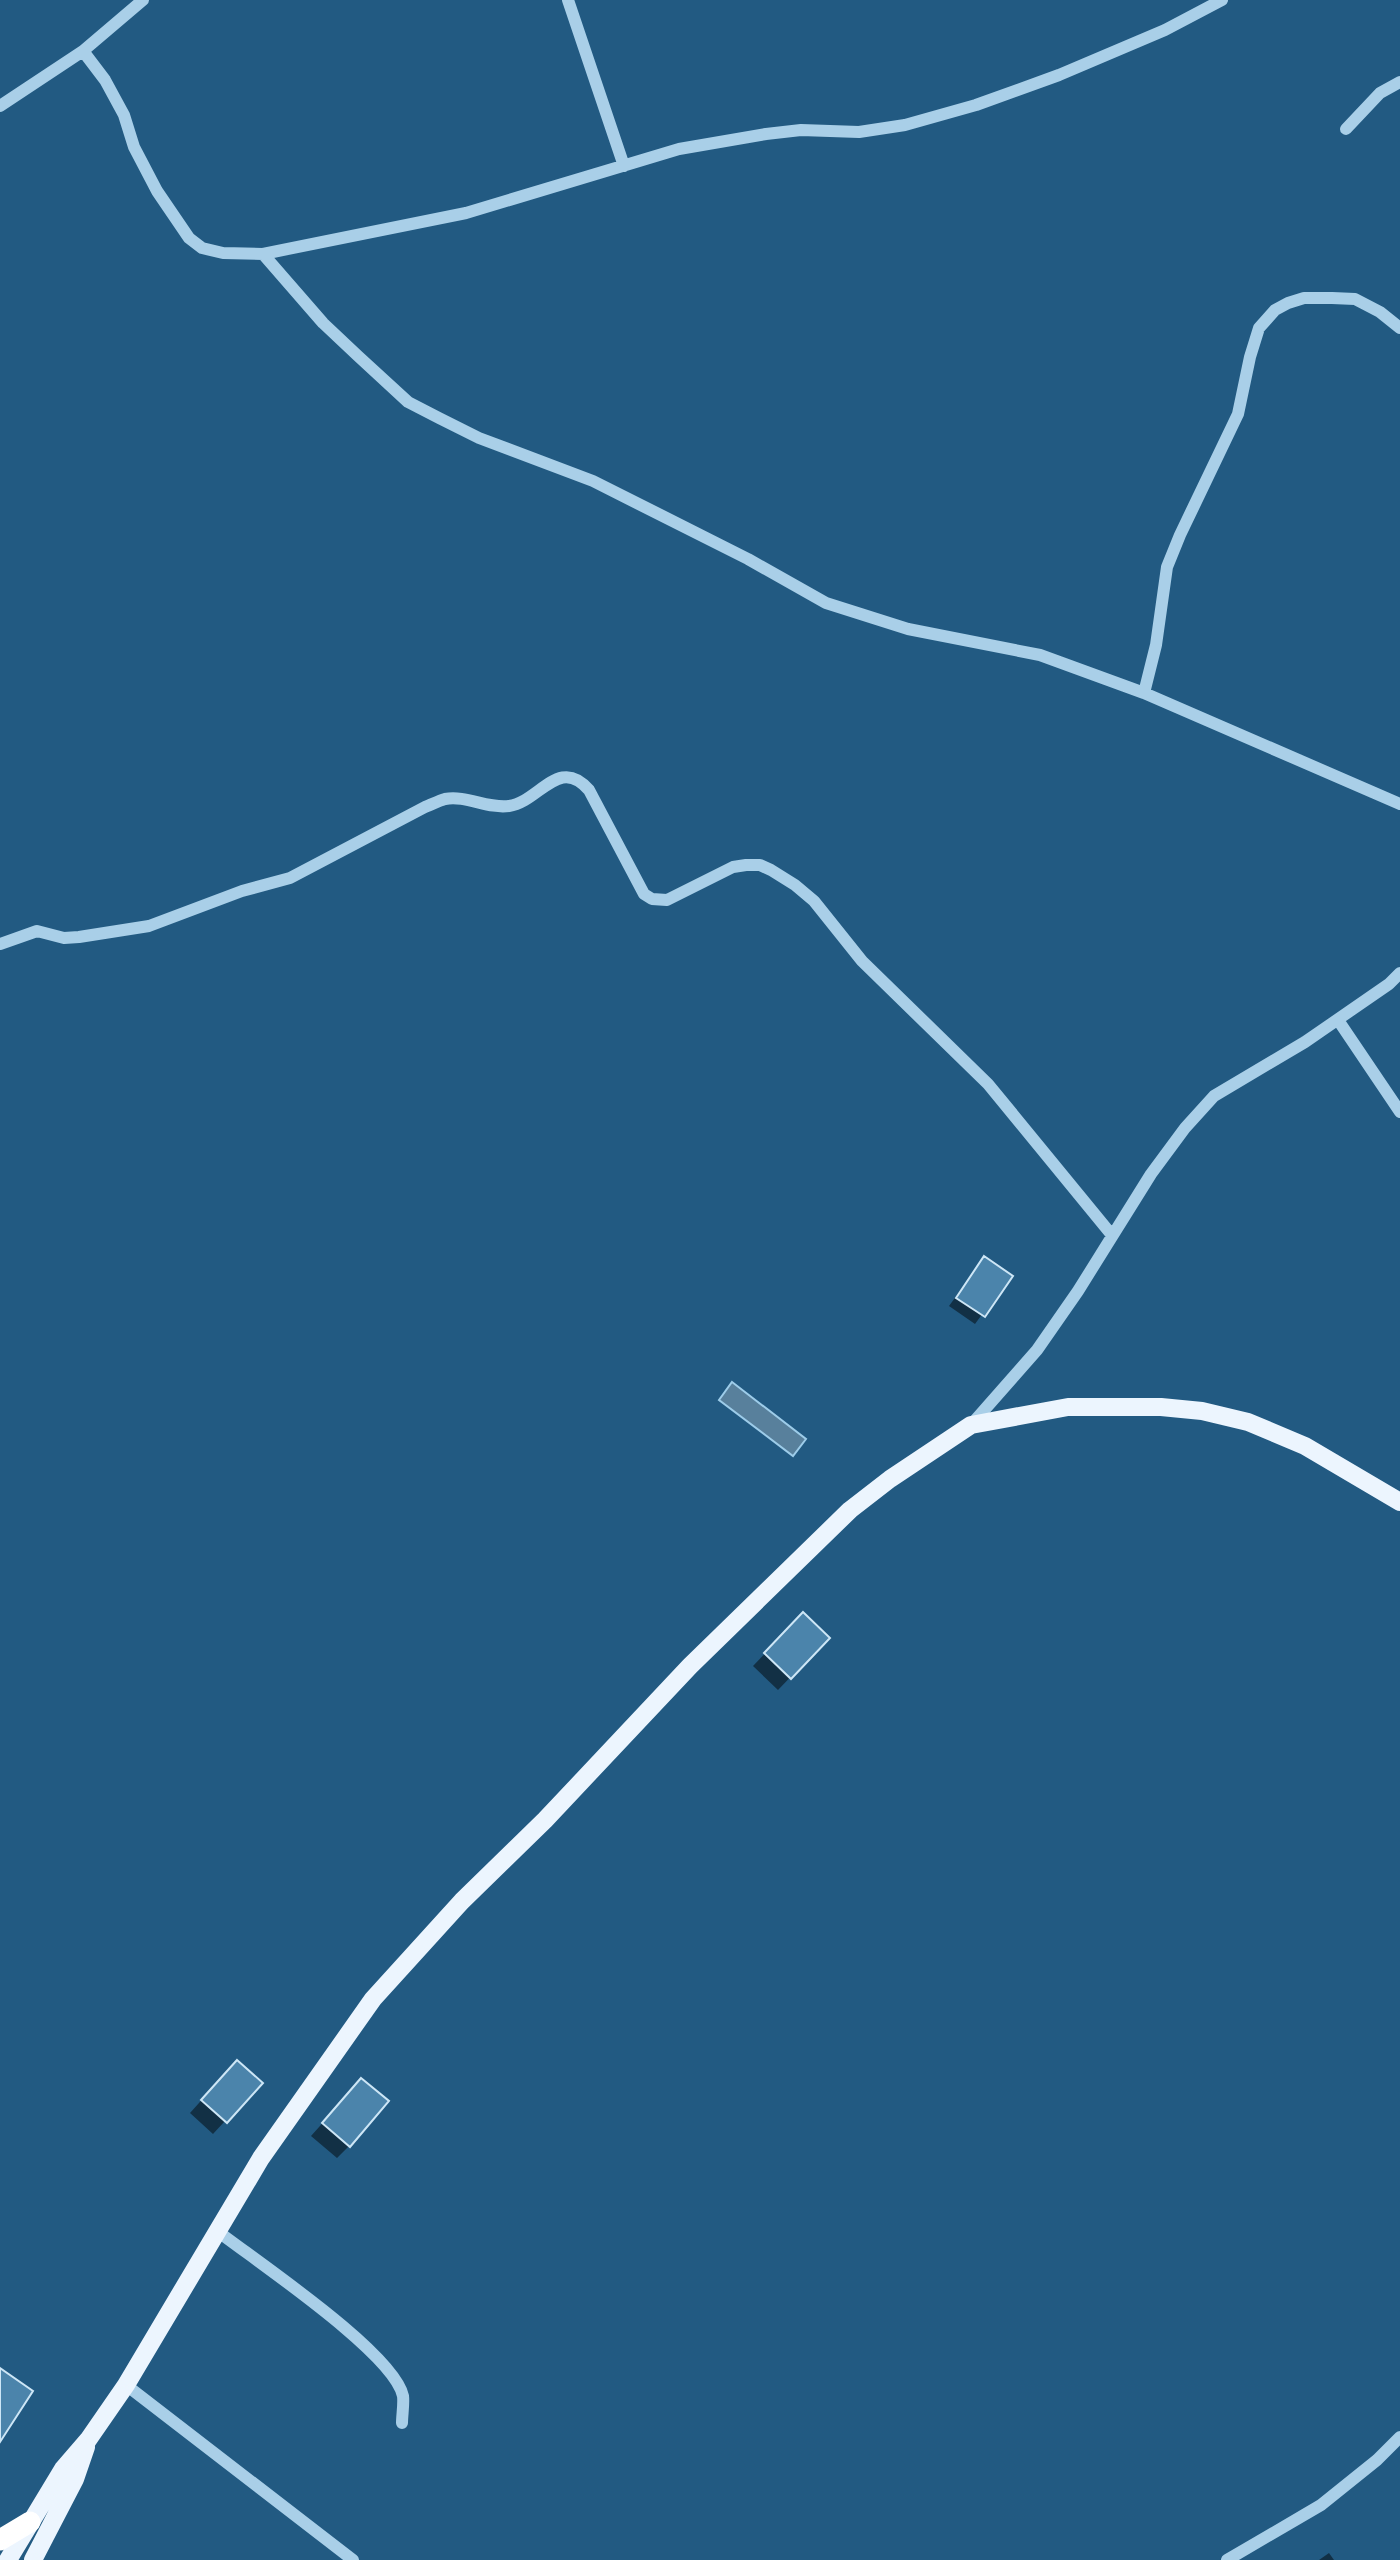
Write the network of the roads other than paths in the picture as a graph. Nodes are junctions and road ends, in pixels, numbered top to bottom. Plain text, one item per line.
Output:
1 (143, 0) edge
2 (568, 0) edge
3 (1222, 0) edge
4 (83, 51) junction
5 (1400, 82) edge
6 (0, 106) edge
7 (1346, 129) dead end
8 (624, 166) junction
9 (263, 254) junction
10 (1400, 328) edge
11 (1144, 693) junction
12 (1400, 804) edge
13 (0, 944) edge
14 (1400, 973) edge
15 (1338, 1020) junction
16 (1400, 1112) edge
17 (1111, 1234) junction
18 (971, 1425) junction
19 (1400, 1503) edge
20 (216, 2230) junction
21 (126, 2385) junction
22 (402, 2423) dead end
23 (1400, 2437) edge
24 (88, 2440) junction
25 (30, 2522) junction
26 (0, 2540) edge
27 (8, 2560) edge
28 (33, 2560) edge
29 (353, 2560) edge
30 (1227, 2560) edge

1 - 4 street
2 - 8 street
3 - 8 street
4 - 6 street
4 - 9 street
5 - 7 street
8 - 9 street
9 - 11 street
10 - 11 street
11 - 12 street
13 - 17 street
14 - 15 street
15 - 16 street
15 - 17 street
17 - 18 street
18 - 19 main road
18 - 20 main road
20 - 21 main road
20 - 22 street
21 - 24 main road
21 - 29 street
23 - 30 street
24 - 25 main road
24 - 28 main road
25 - 26 highway
25 - 27 main road

